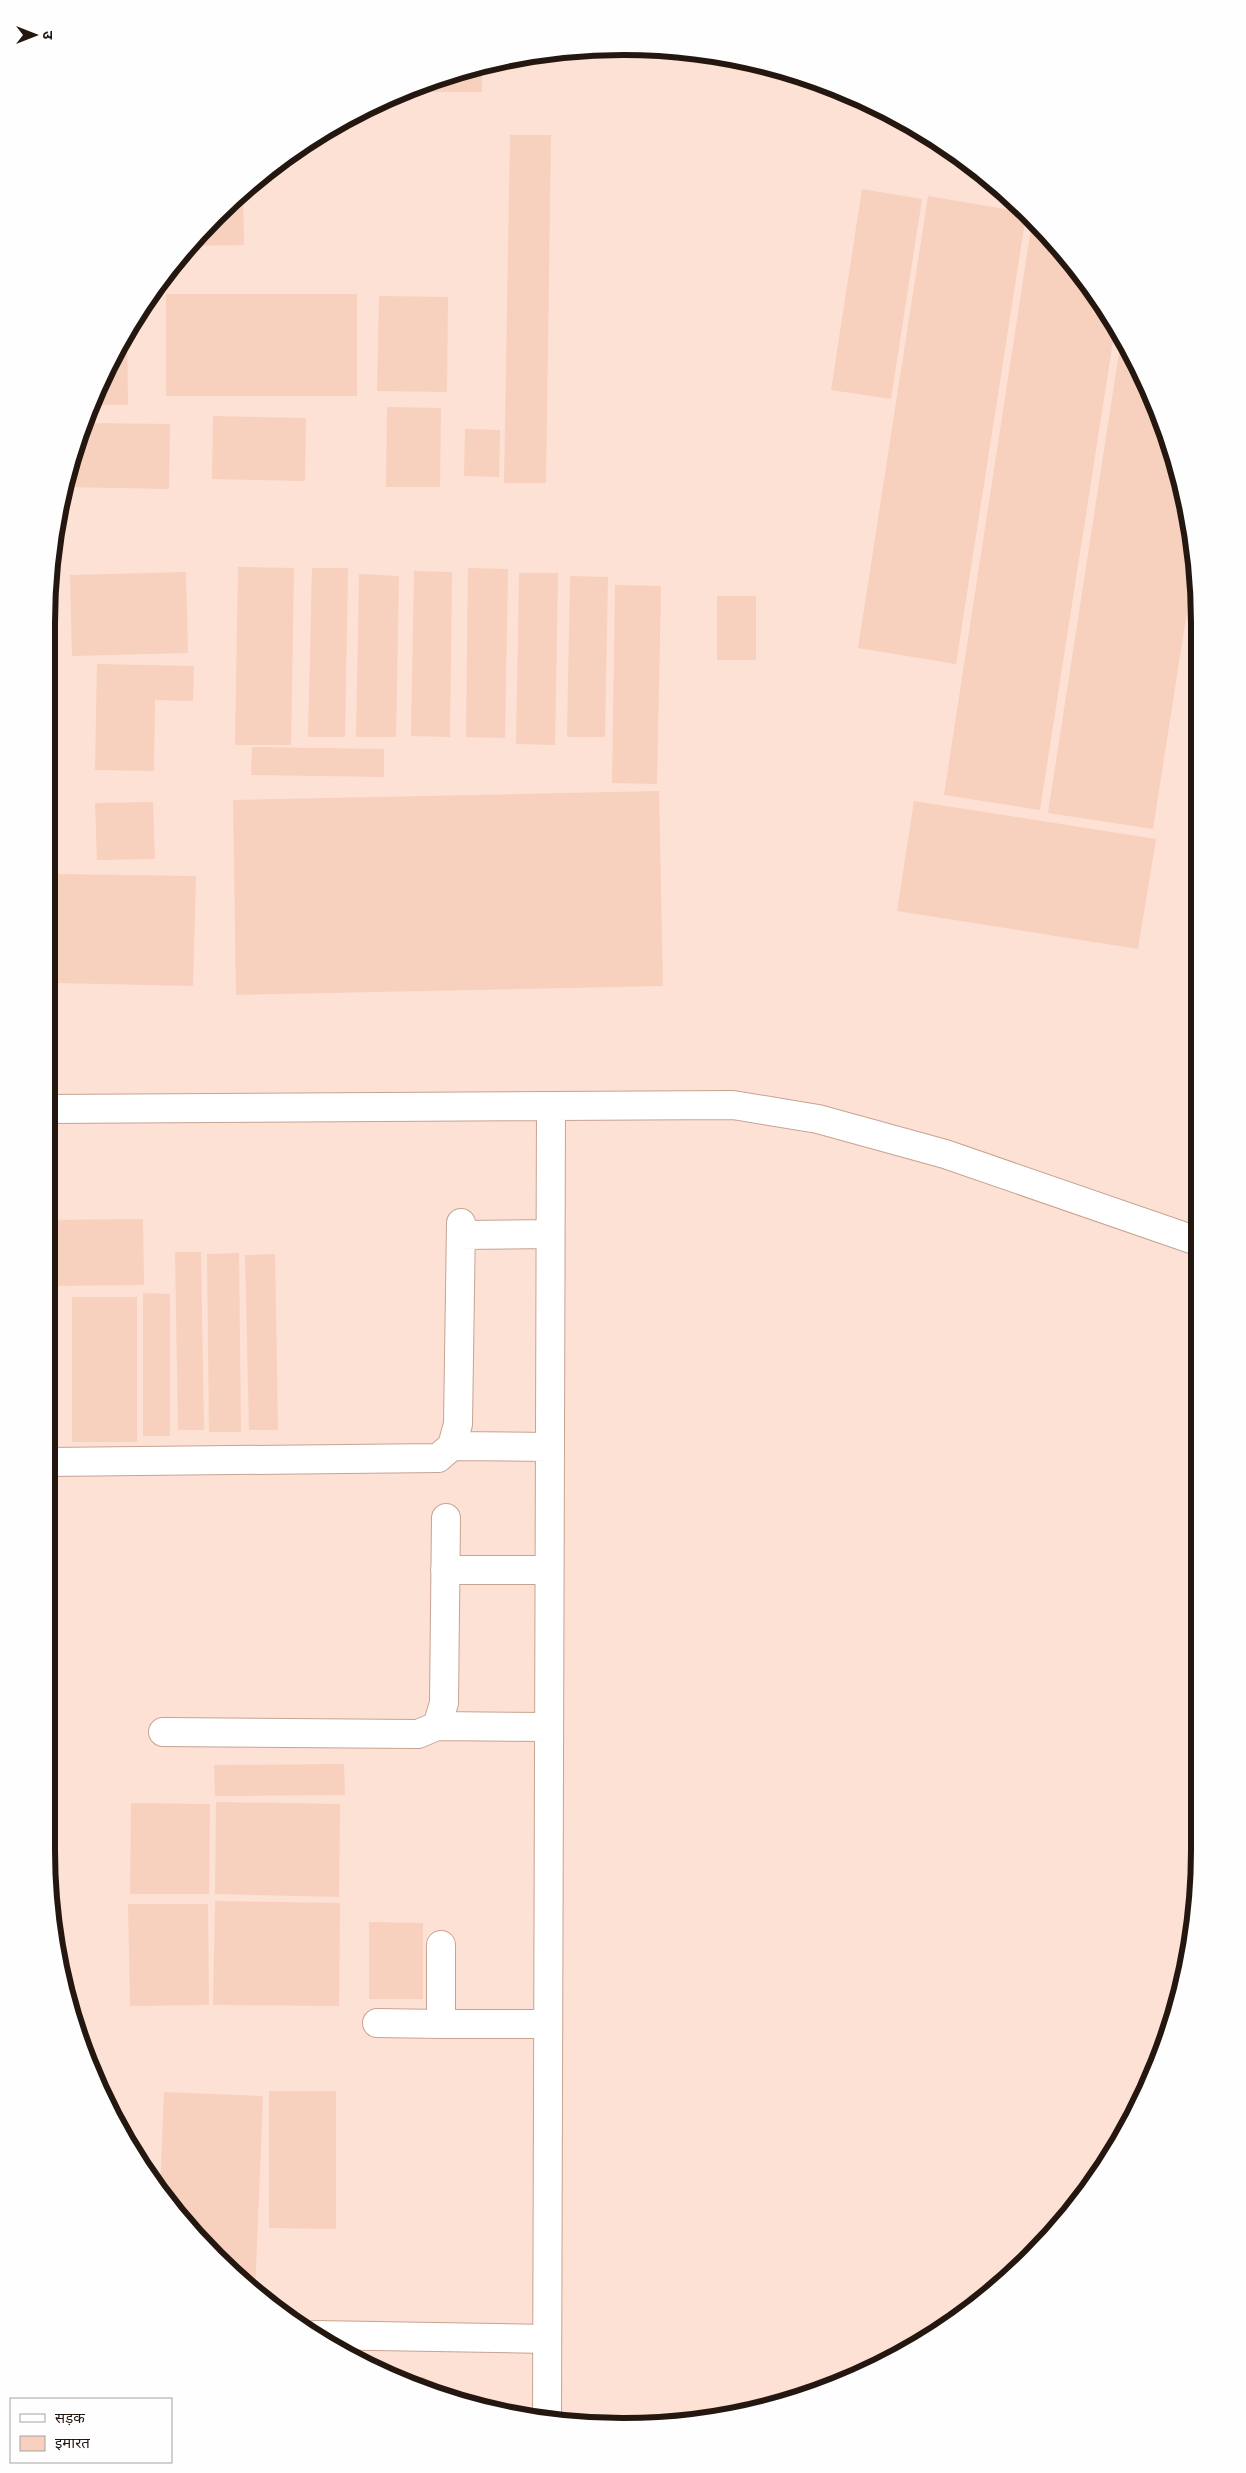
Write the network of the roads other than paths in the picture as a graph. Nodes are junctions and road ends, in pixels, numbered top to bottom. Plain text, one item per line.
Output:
1 (551, 1106) junction
2 (55, 1109) edge
3 (550, 1234) junction
4 (1191, 1240) edge
5 (452, 1446) junction
6 (550, 1448) junction
7 (55, 1462) edge
8 (446, 1518) dead end
9 (445, 1570) junction
10 (550, 1570) junction
11 (437, 1726) junction
12 (549, 1727) junction
13 (163, 1732) dead end
14 (442, 1944) dead end
15 (376, 2023) dead end
16 (442, 2024) junction
17 (548, 2024) junction
18 (328, 2335) edge
19 (547, 2339) junction
20 (546, 2413) edge

1 - 2 street
1 - 3 street
1 - 4 street
3 - 5 street
3 - 6 street
5 - 6 street
5 - 7 street
6 - 10 street
8 - 9 street
9 - 10 street
9 - 11 street
10 - 12 street
11 - 12 street
11 - 13 street
12 - 17 street
14 - 16 street
15 - 16 street
16 - 17 street
17 - 19 street
18 - 19 street
19 - 20 street

